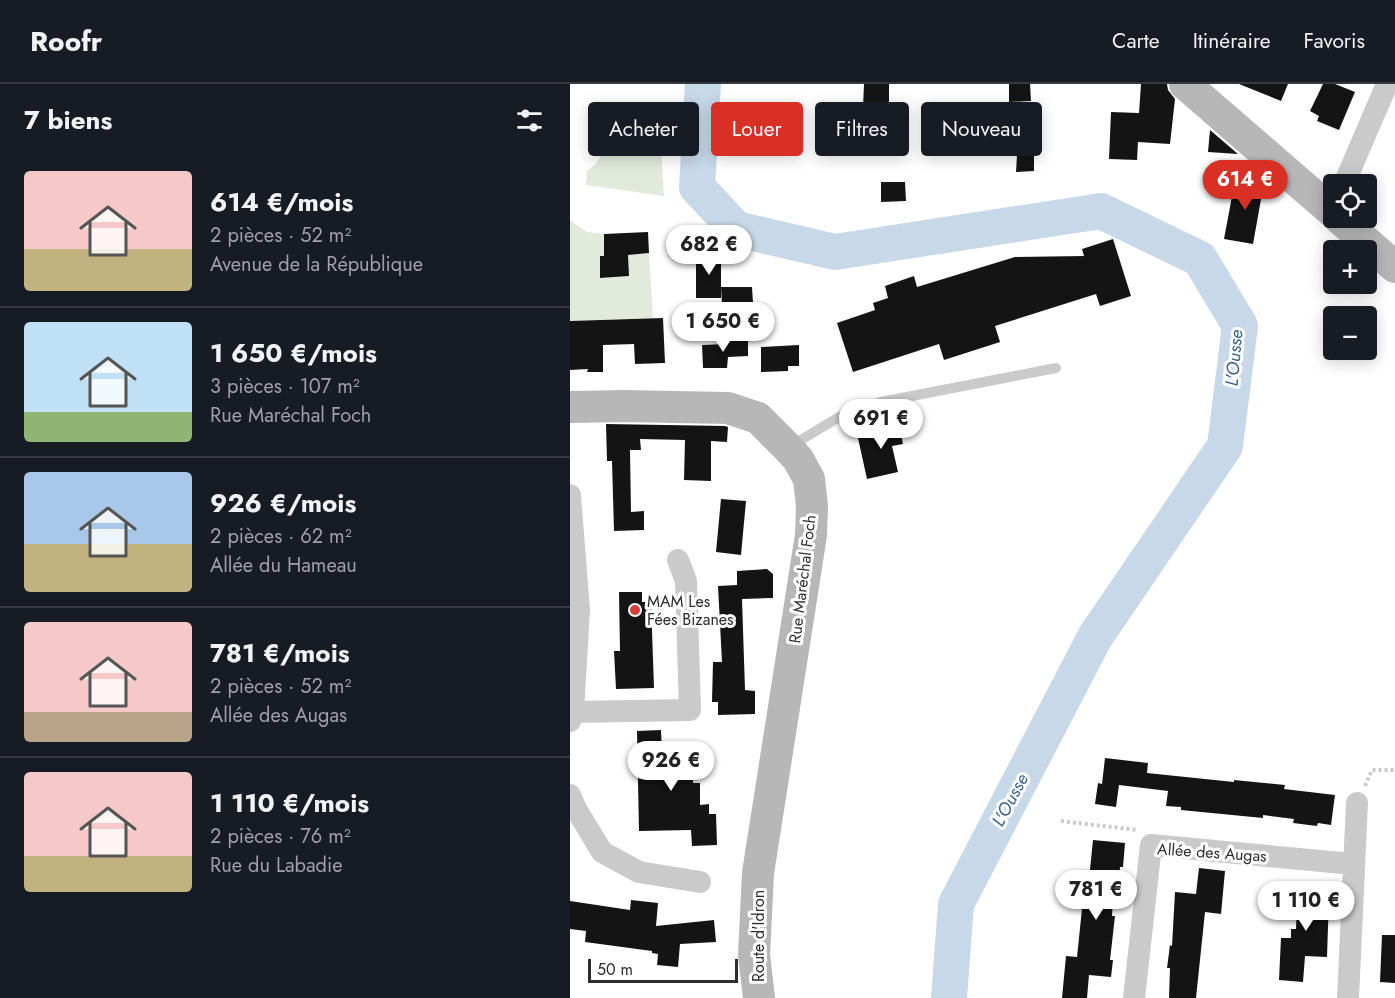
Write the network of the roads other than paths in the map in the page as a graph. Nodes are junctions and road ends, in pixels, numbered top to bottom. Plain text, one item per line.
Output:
1 (1185, 84) edge
2 (1387, 84) edge
3 (1350, 174) edge
4 (1323, 196) edge
5 (1357, 228) edge
6 (1395, 267) edge
7 (1056, 368) dead end
8 (570, 407) edge
9 (788, 448) junction
10 (570, 495) edge
11 (678, 560) dead end
12 (572, 717) edge
13 (570, 795) edge
14 (1357, 803) road end
15 (1353, 864) junction
16 (758, 873) joint
17 (700, 882) dead end
18 (759, 998) edge
19 (1134, 998) edge
20 (1348, 998) edge

1 - 4 street
2 - 3 street
5 - 6 street
7 - 9 lane
8 - 9 street, Rue Maréchal Foch
9 - 16 street, Rue Maréchal Foch
10 - 12 street
11 - 12 street
13 - 17 street
14 - 15 street
15 - 19 street, Allée des Augas
15 - 20 street
16 - 18 street, Route d'Idron

